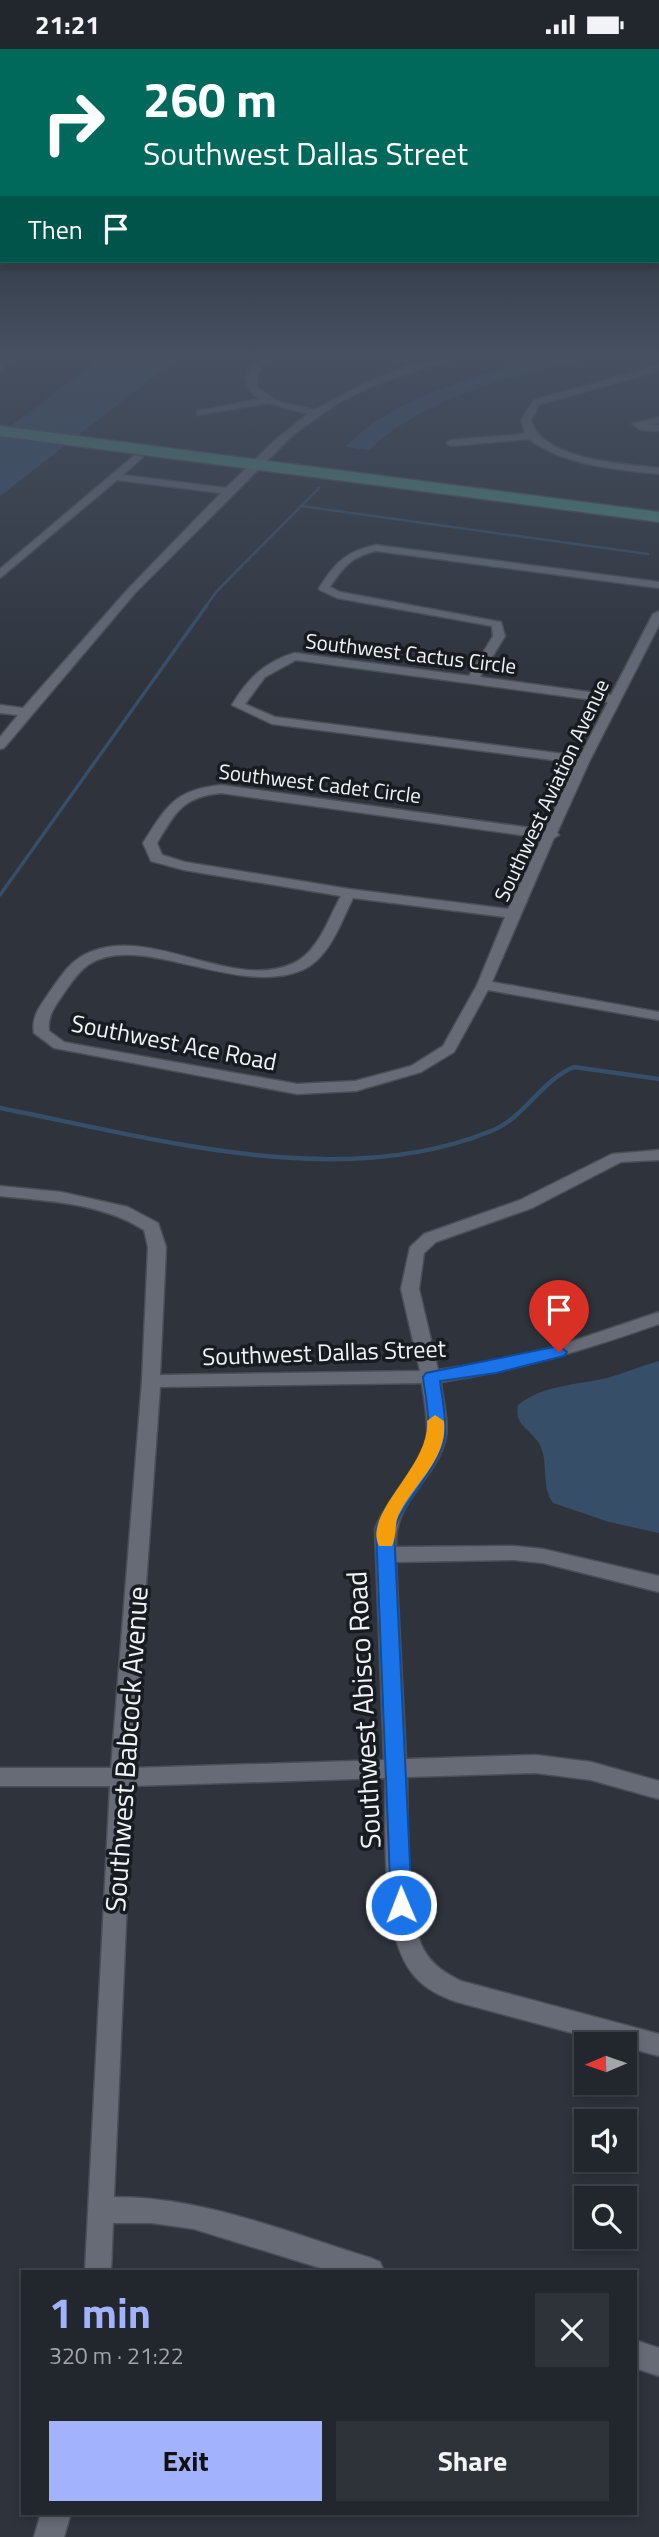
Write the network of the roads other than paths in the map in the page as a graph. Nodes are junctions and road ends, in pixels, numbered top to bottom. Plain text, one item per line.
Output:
1 (124, 469) edge
2 (251, 469) edge
3 (268, 469) edge
4 (270, 469) edge
5 (115, 477) junction
6 (229, 491) junction
7 (659, 517) edge
8 (659, 524) edge
9 (0, 575) edge
10 (659, 585) edge
11 (659, 614) edge
12 (654, 634) edge
13 (473, 679) junction
14 (615, 699) junction
15 (0, 709) edge
16 (26, 712) junction
17 (0, 745) edge
18 (584, 760) junction
19 (552, 835) junction
20 (349, 893) junction
21 (513, 914) junction
22 (484, 985) junction
23 (659, 1016) edge
24 (659, 1154) edge
25 (0, 1191) edge
26 (659, 1318) edge
27 (432, 1377) junction
28 (151, 1381) junction
29 (385, 1555) junction
30 (659, 1584) edge
31 (398, 1767) junction
32 (0, 1777) edge
33 (121, 1777) junction
34 (659, 1790) edge
35 (659, 2045) edge
36 (102, 2210) junction
37 (97, 2270) edge
38 (368, 2270) edge
39 (637, 2355) edge
40 (659, 2362) edge
41 (55, 2515) edge
42 (49, 2537) edge

1 - 5 street
2 - 6 street
3 - 8 main road
4 - 7 main road
5 - 6 street
5 - 9 street
6 - 16 street
10 - 13 street
11 - 12 street, Southwest Aviation Avenue
12 - 14 street, Southwest Aviation Avenue
13 - 14 street, Southwest Cactus Circle
13 - 18 street, Southwest Cactus Circle
14 - 18 street, Southwest Aviation Avenue
15 - 16 street
16 - 17 street
18 - 19 street, Southwest Aviation Avenue
19 - 20 street, Southwest Cadet Circle
19 - 21 street, Southwest Aviation Avenue
20 - 21 street, Southwest Cadet Circle
20 - 22 street, Southwest Ace Road
21 - 22 street, Southwest Aviation Avenue
22 - 23 street
24 - 27 street, Southwest Abisco Road
25 - 28 street, Southwest Babcock Avenue
26 - 27 street, Southwest Dallas Street
27 - 28 street, Southwest Dallas Street
27 - 29 street, Southwest Abisco Road
28 - 33 street, Southwest Babcock Avenue
29 - 30 street
29 - 31 street, Southwest Abisco Road
31 - 33 street
31 - 34 street
31 - 35 street, Southwest Abisco Road
32 - 33 street
33 - 36 street, Southwest Babcock Avenue
36 - 37 street, Southwest Babcock Avenue
36 - 38 street
39 - 40 street
41 - 42 street

